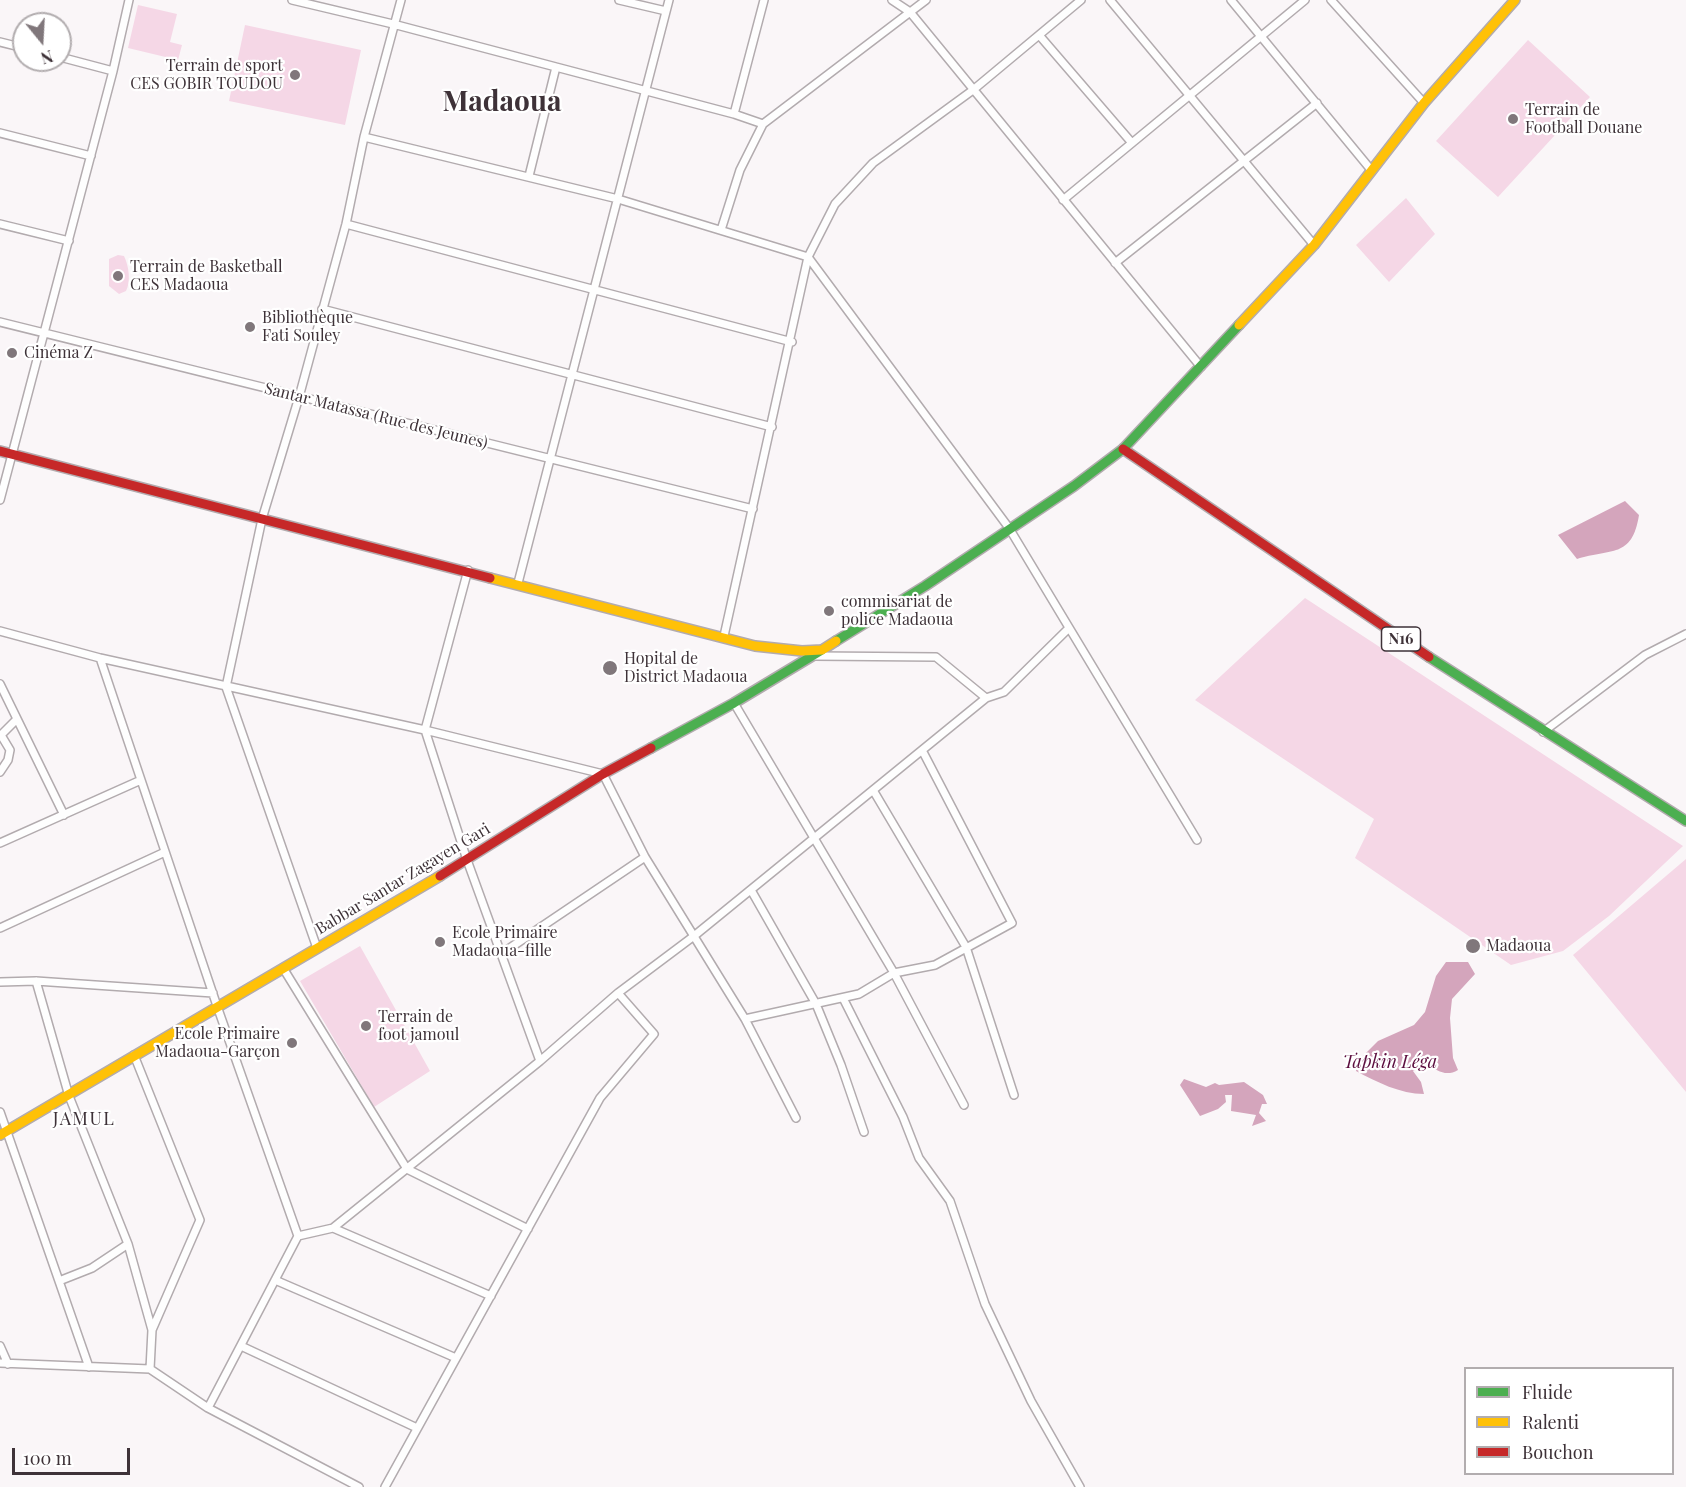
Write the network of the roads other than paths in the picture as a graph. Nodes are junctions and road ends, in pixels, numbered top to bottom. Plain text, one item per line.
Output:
1 (129, 0) edge
2 (292, 0) edge
3 (401, 0) edge
4 (619, 0) edge
5 (669, 0) edge
6 (764, 0) edge
7 (892, 0) edge
8 (926, 0) edge
9 (1081, 0) edge
10 (1110, 0) edge
11 (1232, 0) edge
12 (1305, 0) edge
13 (1331, 0) edge
14 (1515, 0) edge
15 (666, 11) junction
16 (910, 12) junction
17 (393, 24) junction
18 (1039, 35) junction
19 (1261, 36) junction
20 (72, 60) edge
21 (556, 67) junction
22 (114, 70) junction
23 (973, 90) junction
24 (646, 92) junction
25 (1189, 96) junction
26 (1317, 103) junction
27 (1424, 103) junction
28 (734, 114) junction
29 (763, 124) junction
30 (0, 133) edge
31 (364, 137) junction
32 (1132, 143) junction
33 (91, 156) junction
34 (1244, 161) junction
35 (1372, 171) junction
36 (529, 176) junction
37 (618, 199) junction
38 (1064, 200) junction
39 (0, 224) edge
40 (346, 224) junction
41 (721, 230) junction
42 (69, 242) junction
43 (1314, 245) junction
44 (808, 257) junction
45 (1115, 263) junction
46 (594, 290) junction
47 (322, 309) junction
48 (0, 322) edge
49 (46, 333) junction
50 (792, 342) junction
51 (1201, 367) junction
52 (572, 376) junction
53 (299, 397) junction
54 (772, 427) junction
55 (1123, 449) junction
56 (0, 451) edge
57 (11, 454) junction
58 (551, 460) junction
59 (0, 500) edge
60 (753, 509) junction
61 (262, 519) junction
62 (1009, 528) junction
63 (468, 570) junction
64 (518, 583) junction
65 (1069, 628) junction
66 (0, 631) edge
67 (1686, 634) edge
68 (724, 636) junction
69 (818, 653) junction
70 (100, 658) junction
71 (0, 684) edge
72 (226, 687) junction
73 (987, 698) junction
74 (734, 703) junction
75 (17, 719) junction
76 (425, 729) junction
77 (1543, 732) junction
78 (922, 750) junction
79 (0, 772) edge
80 (603, 774) junction
81 (141, 780) junction
82 (873, 790) junction
83 (64, 815) junction
84 (1686, 821) edge
85 (815, 837) junction
86 (1197, 840) dead end
87 (0, 843) edge
88 (165, 852) junction
89 (645, 858) junction
90 (467, 860) junction
91 (751, 890) junction
92 (0, 928) edge
93 (694, 936) junction
94 (966, 946) junction
95 (317, 948) junction
96 (501, 954) junction
97 (283, 968) junction
98 (894, 973) junction
99 (36, 981) junction
100 (0, 982) edge
101 (213, 993) junction
102 (618, 993) junction
103 (843, 998) junction
104 (816, 1004) junction
105 (217, 1006) junction
106 (745, 1019) junction
107 (134, 1055) junction
108 (540, 1061) junction
109 (1014, 1095) dead end
110 (69, 1096) junction
111 (964, 1106) dead end
112 (0, 1112) edge
113 (796, 1118) dead end
114 (864, 1132) dead end
115 (3, 1133) edge
116 (407, 1168) junction
117 (333, 1228) junction
118 (528, 1229) junction
119 (298, 1236) junction
120 (128, 1244) junction
121 (275, 1280) junction
122 (59, 1281) junction
123 (490, 1296) junction
124 (152, 1330) junction
125 (0, 1346) edge
126 (241, 1346) junction
127 (456, 1358) junction
128 (4, 1363) edge
129 (89, 1366) junction
130 (150, 1369) junction
131 (208, 1408) junction
132 (417, 1428) junction
133 (359, 1487) edge
134 (385, 1487) edge
135 (1080, 1487) edge

1 - 22 street
2 - 17 street
3 - 17 street
4 - 15 street
5 - 15 street
6 - 28 street
7 - 16 street
8 - 16 street
9 - 18 street
10 - 25 street
11 - 19 street
12 - 19 street
13 - 27 street
14 - 27 main road, Babbar Santar Zagayen Gari
15 - 24 street
16 - 23 street
16 - 29 street
17 - 21 street
17 - 31 street
18 - 23 street
18 - 32 street
19 - 25 street
19 - 26 street
20 - 22 street
21 - 24 street
21 - 36 street
22 - 33 street
23 - 38 street
23 - 44 street
24 - 28 street
24 - 37 street
25 - 32 street
25 - 34 street
26 - 34 street
26 - 35 street
27 - 35 main road, Babbar Santar Zagayen Gari
28 - 29 street
29 - 41 street
30 - 33 street
31 - 36 street
31 - 40 street
32 - 38 street
33 - 42 street
34 - 43 street
34 - 45 street
35 - 43 main road, Babbar Santar Zagayen Gari
36 - 37 street
37 - 41 street
37 - 46 street
38 - 45 street
39 - 42 street
40 - 46 street
40 - 47 street
41 - 44 street
42 - 49 street
43 - 51 main road, Babbar Santar Zagayen Gari
44 - 50 street
44 - 62 street
45 - 51 street
46 - 50 street
46 - 52 street
47 - 52 street
47 - 53 street
48 - 49 street, Santar Matassa (Rue des Jeunes)
49 - 53 street, Santar Matassa (Rue des Jeunes)
49 - 57 street
50 - 54 street
51 - 55 main road, Babbar Santar Zagayen Gari
52 - 54 street
52 - 58 street
53 - 58 street, Santar Matassa (Rue des Jeunes)
53 - 61 street
54 - 60 street
55 - 62 main road, Babbar Santar Zagayen Gari
55 - 77 main road, N16
56 - 57 main road
57 - 59 street
57 - 61 main road
58 - 60 street, Santar Matassa (Rue des Jeunes)
58 - 64 street
60 - 68 street
61 - 63 main road
61 - 72 street
62 - 65 street
62 - 69 main road, Babbar Santar Zagayen Gari
63 - 64 main road
63 - 76 street
64 - 68 main road
65 - 73 street
65 - 86 street
66 - 70 street
67 - 77 street
68 - 69 main road
69 - 73 street
69 - 74 main road, Babbar Santar Zagayen Gari
70 - 72 street
70 - 81 street
71 - 75 street
72 - 76 street
72 - 95 street
73 - 78 street
74 - 80 main road, Babbar Santar Zagayen Gari
74 - 85 street
75 - 79 street
75 - 83 street
76 - 80 street
76 - 90 street
77 - 84 main road, N16
78 - 82 street
78 - 94 street
80 - 89 street
80 - 90 main road, Babbar Santar Zagayen Gari
81 - 83 street
81 - 88 street
82 - 85 street
82 - 94 street
83 - 87 street
85 - 91 street
85 - 98 street
88 - 92 street
88 - 101 street
89 - 93 street
89 - 96 street
90 - 95 main road, Babbar Santar Zagayen Gari
90 - 96 street
91 - 93 street
91 - 104 street
93 - 102 street
93 - 106 street
94 - 98 street
94 - 109 street
95 - 97 main road, Babbar Santar Zagayen Gari
96 - 108 street
97 - 105 main road, Babbar Santar Zagayen Gari
97 - 116 street
98 - 103 street
98 - 111 street
99 - 100 street
99 - 101 street
99 - 110 street
101 - 105 street
102 - 108 street
102 - 118 street
103 - 104 street
103 - 135 street
104 - 106 street
104 - 114 street
105 - 107 main road, Babbar Santar Zagayen Gari
105 - 119 street
106 - 113 street
107 - 110 main road, Babbar Santar Zagayen Gari
107 - 124 street
108 - 116 street
110 - 115 main road, Babbar Santar Zagayen Gari
110 - 120 street
112 - 115 street
115 - 122 street
116 - 117 street
116 - 118 street
117 - 119 street
117 - 123 street
118 - 123 street
119 - 121 street
120 - 122 street
120 - 124 street
121 - 126 street
121 - 127 street
122 - 129 street
123 - 127 street
124 - 130 street
125 - 128 street
126 - 131 street
126 - 132 street
127 - 132 street
128 - 129 street
129 - 130 street
130 - 131 street
131 - 133 street
132 - 134 street

